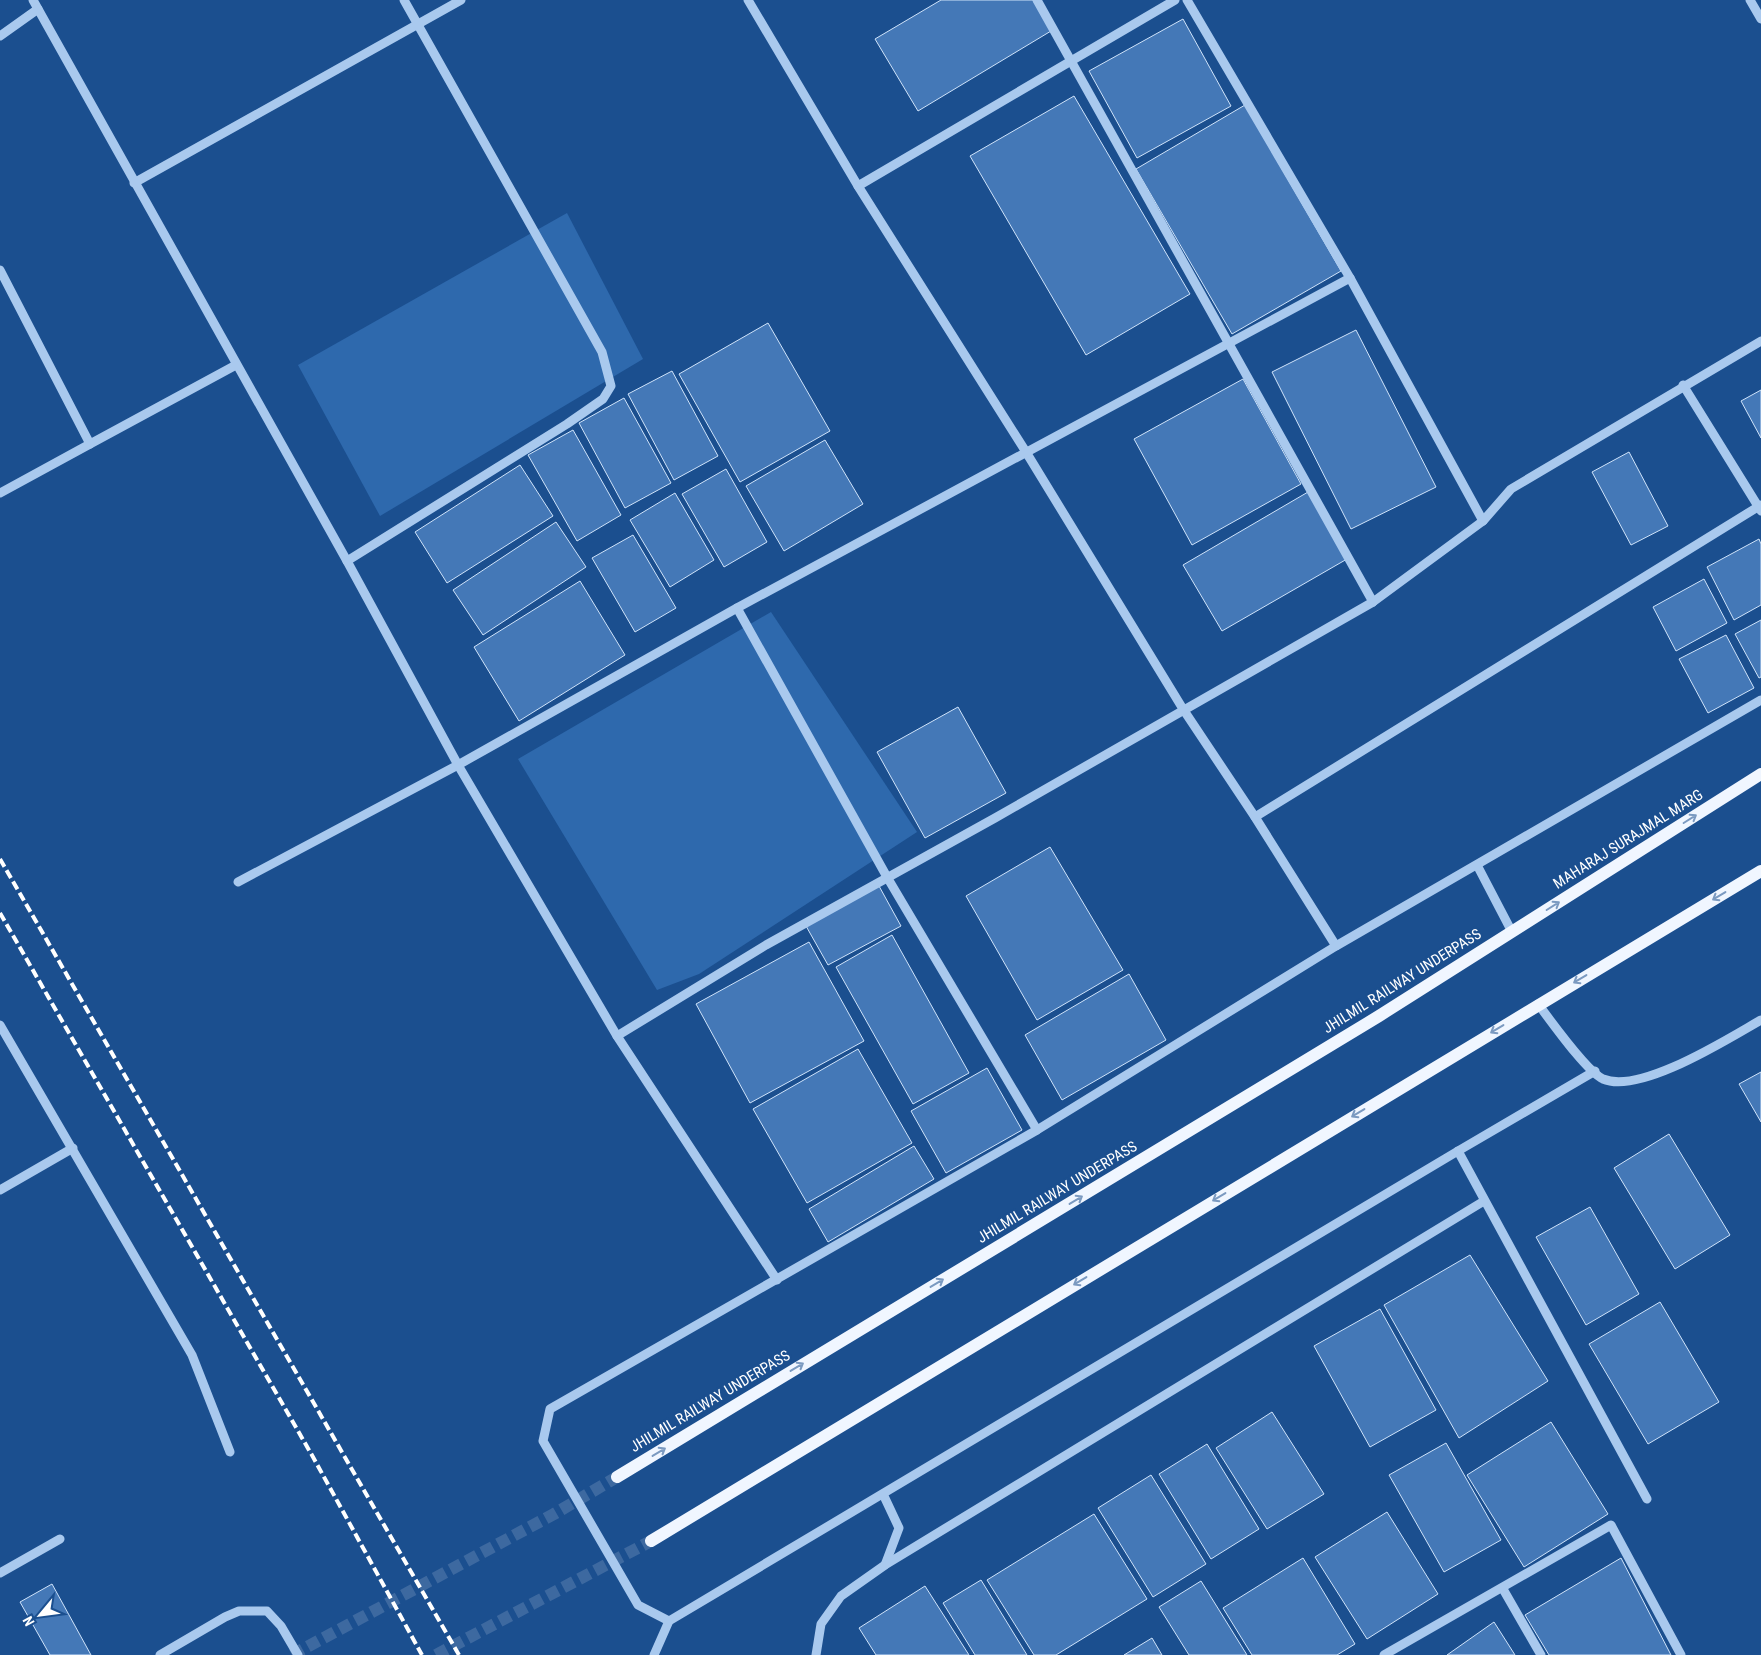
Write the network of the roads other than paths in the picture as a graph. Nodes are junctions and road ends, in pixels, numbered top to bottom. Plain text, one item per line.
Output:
1 (32, 0) edge
2 (404, 0) edge
3 (461, 0) edge
4 (748, 0) edge
5 (1037, 0) edge
6 (1175, 0) edge
7 (1187, 0) edge
8 (1750, 0) edge
9 (38, 9) junction
10 (1761, 19) edge
11 (418, 25) junction
12 (0, 36) edge
13 (1072, 59) junction
14 (134, 183) junction
15 (858, 186) junction
16 (0, 270) edge
17 (1350, 278) junction
18 (1761, 341) edge
19 (1228, 344) junction
20 (236, 364) junction
21 (1683, 385) junction
22 (90, 444) junction
23 (1026, 452) junction
24 (0, 492) edge
25 (1760, 508) edge
26 (1483, 521) junction
27 (347, 561) junction
28 (1373, 602) junction
29 (737, 608) junction
30 (1761, 700) edge
31 (1183, 709) junction
32 (458, 764) junction
33 (1761, 774) edge
34 (1255, 816) junction
35 (1477, 865) junction
36 (1761, 871) edge
37 (887, 877) junction
38 (238, 882) dead end
39 (1512, 932) junction
40 (1336, 946) junction
41 (1538, 1004) junction
42 (1761, 1020) edge
43 (0, 1025) edge
44 (617, 1036) junction
45 (1595, 1071) junction
46 (1037, 1130) junction
47 (73, 1148) junction
48 (1458, 1151) junction
49 (0, 1190) edge
50 (1484, 1201) junction
51 (777, 1280) junction
52 (230, 1452) dead end
53 (617, 1477) tunnel mouth
54 (883, 1494) junction
55 (1647, 1499) dead end
56 (60, 1538) dead end
57 (651, 1541) tunnel mouth
58 (885, 1565) junction
59 (0, 1573) edge
60 (1503, 1589) junction
61 (669, 1621) junction
62 (160, 1655) edge
63 (298, 1655) edge
64 (654, 1655) edge
65 (816, 1655) edge
66 (1384, 1655) edge
67 (1541, 1655) edge
68 (1681, 1655) edge

1 - 9 street
2 - 11 street
3 - 11 street
4 - 15 street
5 - 13 street
6 - 13 street
7 - 17 street
8 - 10 street
9 - 12 street
9 - 14 street
11 - 14 street
11 - 27 street
13 - 15 street
13 - 19 street
14 - 20 street
15 - 23 street
16 - 22 street
17 - 19 street
17 - 26 street
18 - 21 street
19 - 23 street
19 - 28 street
20 - 22 street
20 - 27 street
21 - 25 street
21 - 26 street
22 - 24 street
23 - 29 street
23 - 31 street
25 - 34 street
26 - 28 street
27 - 32 street
28 - 31 street
29 - 32 street
29 - 37 street
30 - 35 street
31 - 34 street
31 - 37 street
32 - 38 street
32 - 44 street
39 -> 33 main road, MAHARAJ SURAJMAL MARG
34 - 40 street
35 - 39 street
35 - 40 street
36 -> 41 main road
37 - 44 street
37 - 46 street
53 -> 39 main road, JHILMIL RAILWAY UNDERPASS
40 - 46 street
41 - 45 street
41 -> 57 main road
42 - 45 street
43 - 47 street
44 - 51 street
45 - 48 street
46 - 51 street
47 - 49 street
47 - 52 street
48 - 50 street
48 - 54 street
50 - 55 street
50 - 58 street
51 - 61 street
54 - 58 street
54 - 61 street
56 - 59 street
58 - 65 street
60 - 66 street
60 - 67 street
60 - 68 street
61 - 64 street
62 - 63 street

